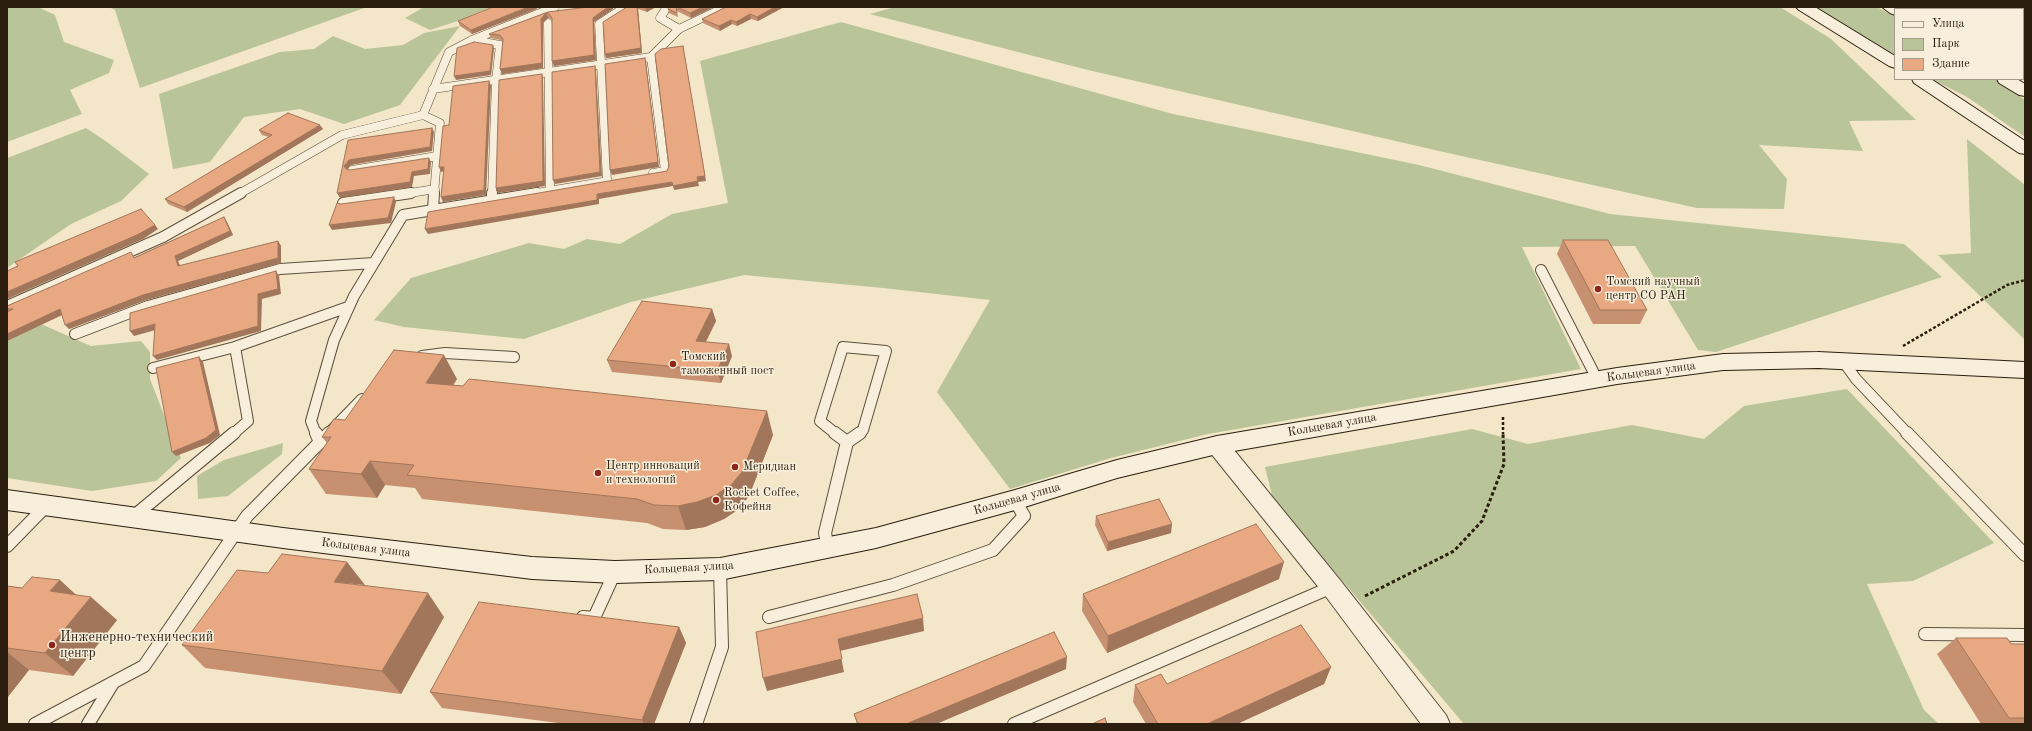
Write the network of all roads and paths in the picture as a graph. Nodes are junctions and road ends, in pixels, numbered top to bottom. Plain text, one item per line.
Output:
1 (555, 7) edge
2 (625, 7) edge
3 (667, 7) edge
4 (725, 7) edge
5 (1804, 7) edge
6 (548, 23) dead end
7 (679, 29) junction
8 (472, 40) junction
9 (652, 57) junction
10 (1894, 62) edge
11 (600, 65) junction
12 (549, 72) junction
13 (496, 80) junction
14 (1922, 80) edge
15 (2007, 80) edge
16 (433, 89) junction
17 (2025, 92) edge
18 (423, 115) junction
19 (2025, 149) edge
20 (437, 156) junction
21 (352, 170) edge
22 (643, 175) edge
23 (435, 189) junction
24 (550, 191) junction
25 (492, 201) junction
26 (343, 204) edge
27 (433, 210) junction
28 (374, 262) junction
29 (1542, 270) dead end
30 (2025, 280) edge
31 (7, 306) edge
32 (348, 307) junction
33 (75, 334) dead end
34 (235, 347) junction
35 (1899, 348) dead end
36 (414, 357) edge
37 (514, 357) dead end
38 (1844, 361) junction
39 (153, 368) dead end
40 (2025, 370) edge
41 (1597, 379) junction
42 (368, 393) edge
43 (1503, 417) dead end
44 (320, 442) junction
45 (847, 442) junction
46 (1216, 445) junction
47 (7, 500) edge
48 (1015, 500) junction
49 (47, 505) junction
50 (133, 517) junction
51 (237, 531) junction
52 (7, 546) edge
53 (828, 548) junction
54 (2025, 555) edge
55 (720, 569) junction
56 (615, 572) junction
57 (1332, 587) junction
58 (1346, 606) junction
59 (571, 616) edge
60 (769, 617) dead end
61 (1926, 634) dead end
62 (2025, 635) edge
63 (112, 683) junction
64 (35, 724) edge
65 (88, 724) edge
66 (696, 724) edge
67 (1014, 724) edge
68 (1437, 724) edge

1 - 8 lane
2 - 11 lane
3 - 7 lane
4 - 7 lane
5 - 10 street
6 - 12 lane
7 - 9 lane
8 - 13 lane
8 - 16 lane
9 - 11 lane
9 - 22 lane
11 - 12 lane
11 - 24 lane
12 - 13 lane
12 - 24 lane
13 - 16 lane
13 - 25 lane
14 - 19 street
15 - 17 street
16 - 18 lane
18 - 20 lane
18 - 31 lane
20 - 21 lane
20 - 23 lane
23 - 26 lane
23 - 27 lane
24 - 25 lane
25 - 27 lane
27 - 28 lane
28 - 32 lane
28 - 33 lane
29 - 41 lane
30 - 35 path
32 - 34 lane
32 - 44 lane
34 - 39 lane
34 - 50 lane
36 - 37 lane
38 - 40 street, Кольцевая улица
38 - 41 street, Кольцевая улица
38 - 54 lane
41 - 46 street, Кольцевая улица
42 - 44 lane
43 - 58 path
44 - 51 lane
45 - 45 lane
45 - 53 lane
46 - 48 street, Кольцевая улица
46 - 57 street
47 - 49 street, Кольцевая улица
48 - 53 street, Кольцевая улица
48 - 60 lane
49 - 50 street, Кольцевая улица
49 - 52 lane
50 - 51 street, Кольцевая улица
51 - 56 street, Кольцевая улица
51 - 63 lane
53 - 55 street, Кольцевая улица
55 - 56 street, Кольцевая улица
55 - 66 lane
56 - 59 lane
57 - 58 street
57 - 67 lane
58 - 68 street
61 - 62 lane
63 - 64 lane
63 - 65 lane

